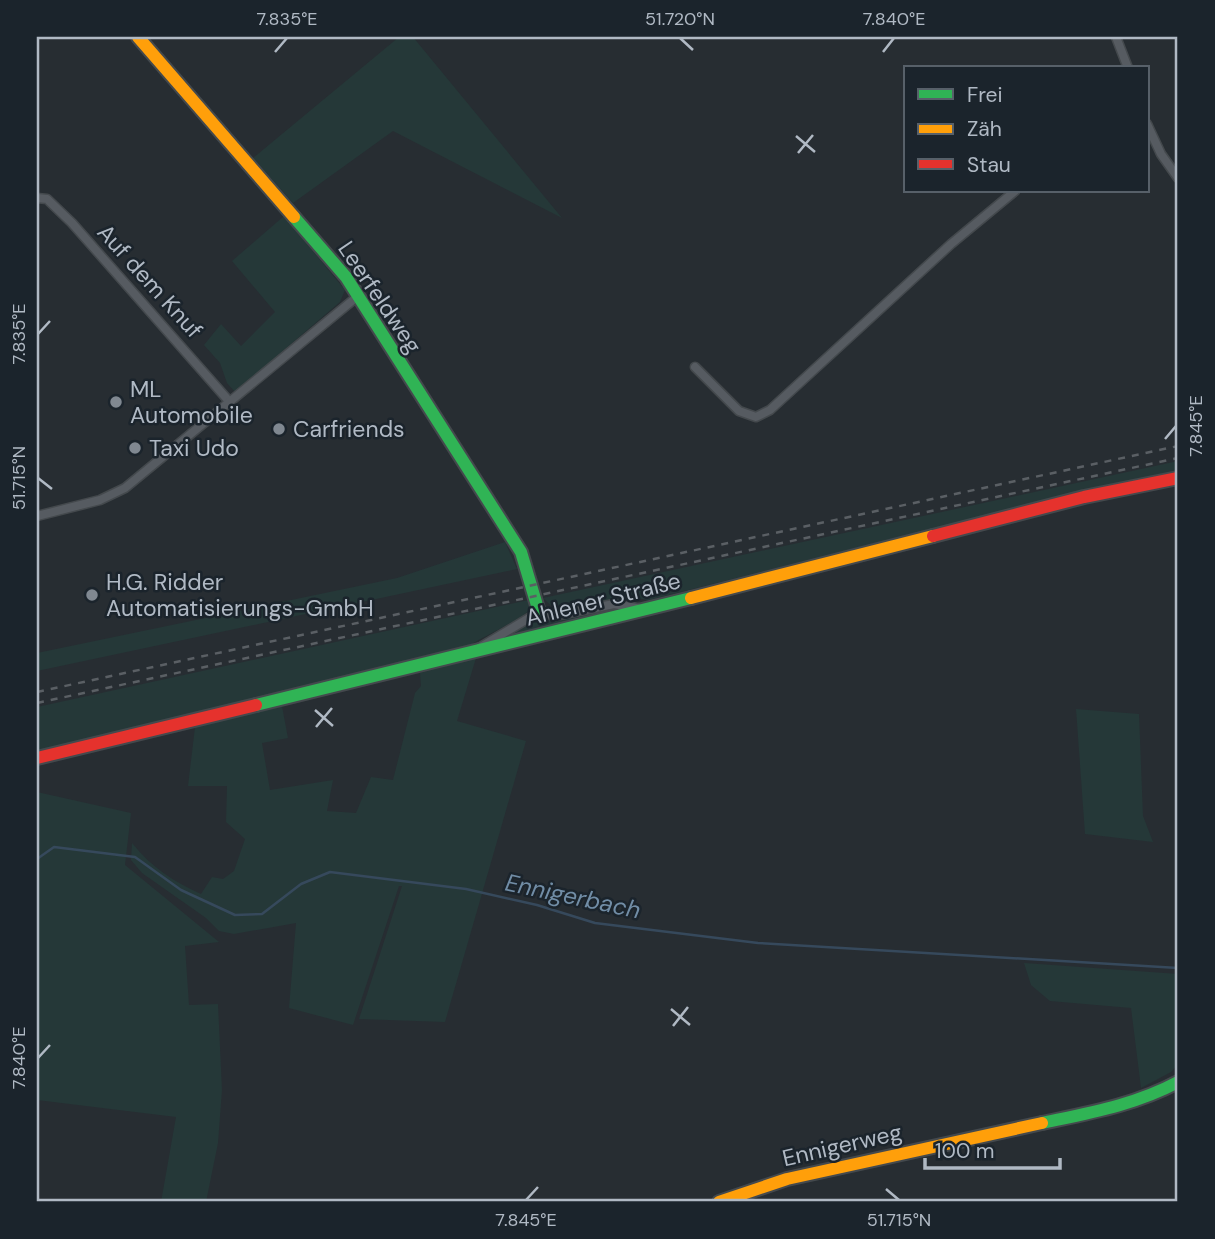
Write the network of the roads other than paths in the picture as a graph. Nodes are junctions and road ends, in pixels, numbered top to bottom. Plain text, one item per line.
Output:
1 (138, 37) edge
2 (1116, 37) edge
3 (1127, 66) edge
4 (1148, 128) edge
5 (1178, 178) edge
6 (1014, 192) edge
7 (37, 198) edge
8 (358, 296) junction
9 (695, 367) dead end
10 (228, 400) junction
11 (1178, 478) edge
12 (37, 516) edge
13 (645, 610) junction
14 (539, 612) junction
15 (475, 653) junction
16 (37, 758) edge
17 (1178, 1082) edge
18 (719, 1202) edge

1 - 8 street, Leerfeldweg
2 - 3 street
4 - 5 street
6 - 9 street
7 - 10 street, Auf dem Knuf
8 - 10 street
8 - 14 street, Leerfeldweg
10 - 12 street
11 - 13 street, Ahlener Straße
13 - 14 street
13 - 15 street, Ahlener Straße
14 - 15 street
15 - 16 street, Ahlener Straße
17 - 18 street, Ennigerweg

